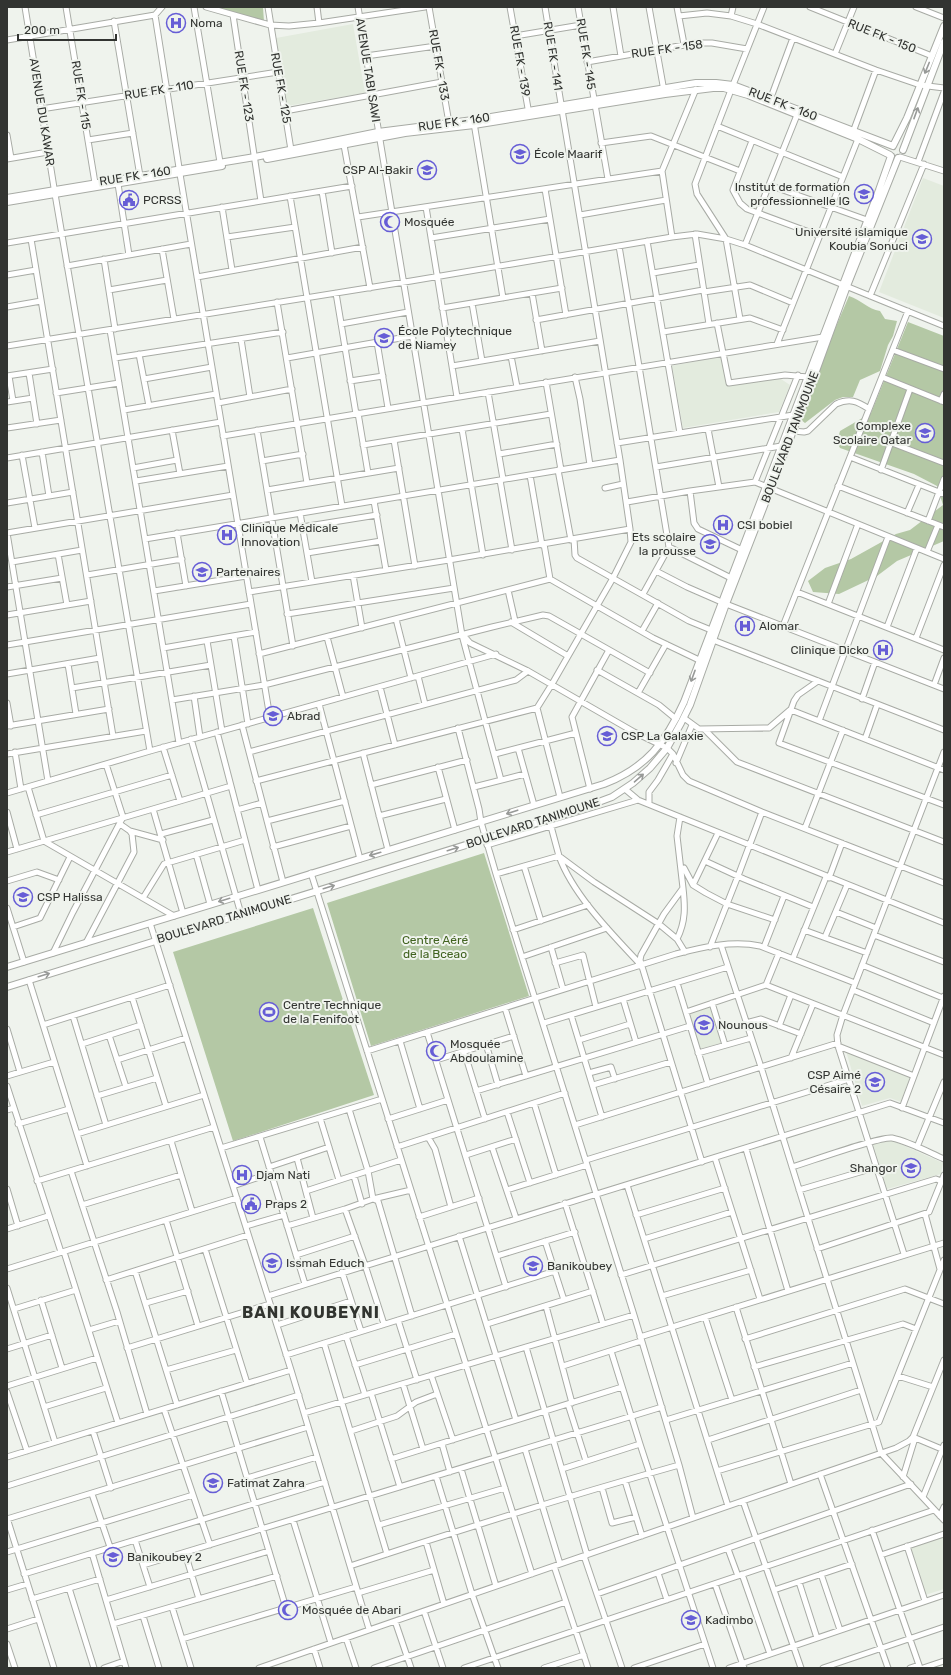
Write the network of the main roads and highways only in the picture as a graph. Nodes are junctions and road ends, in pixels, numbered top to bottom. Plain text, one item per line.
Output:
1 (944, 26) edge
2 (944, 42) edge
3 (724, 86) junction
4 (923, 86) junction
5 (732, 87) junction
6 (664, 91) junction
7 (474, 122) junction
8 (405, 131) junction
9 (379, 135) junction
10 (893, 146) junction
11 (903, 150) junction
12 (890, 155) junction
13 (899, 158) junction
14 (255, 159) junction
15 (179, 172) junction
16 (54, 192) junction
17 (7, 198) edge
18 (7, 202) edge
19 (845, 286) junction
20 (769, 487) junction
21 (724, 603) junction
22 (7, 967) edge
23 (7, 987) edge

1 -> 4 main road
2 - 4 main road
3 - 5 main road, RUE FK - 160
3 - 6 main road, RUE FK - 160
3 - 6 main road, RUE FK - 160
4 - 10 main road
11 -> 4 main road
5 - 10 main road, RUE FK - 160
5 - 12 main road, RUE FK - 160
6 - 7 main road, RUE FK - 160
7 - 8 main road, RUE FK - 160
7 - 8 main road, RUE FK - 160
8 - 9 main road, RUE FK - 160
9 - 14 main road, RUE FK - 160
9 - 14 main road, RUE FK - 160
10 - 11 main road
10 - 12 main road
11 - 13 main road
12 - 13 main road
12 - 19 main road, BOULEVARD TANIMOUNE
13 - 19 main road, BOULEVARD TANIMOUNE
14 - 15 main road, RUE FK - 160
14 - 15 main road, RUE FK - 160
15 - 16 main road, RUE FK - 160
15 - 16 main road, RUE FK - 160
16 - 17 main road, RUE FK - 160
16 - 18 main road, RUE FK - 160
19 - 20 main road, BOULEVARD TANIMOUNE
19 - 20 main road, BOULEVARD TANIMOUNE
20 - 21 main road, BOULEVARD TANIMOUNE
20 - 21 main road, BOULEVARD TANIMOUNE
21 -> 22 main road, BOULEVARD TANIMOUNE
23 -> 21 main road, BOULEVARD TANIMOUNE

